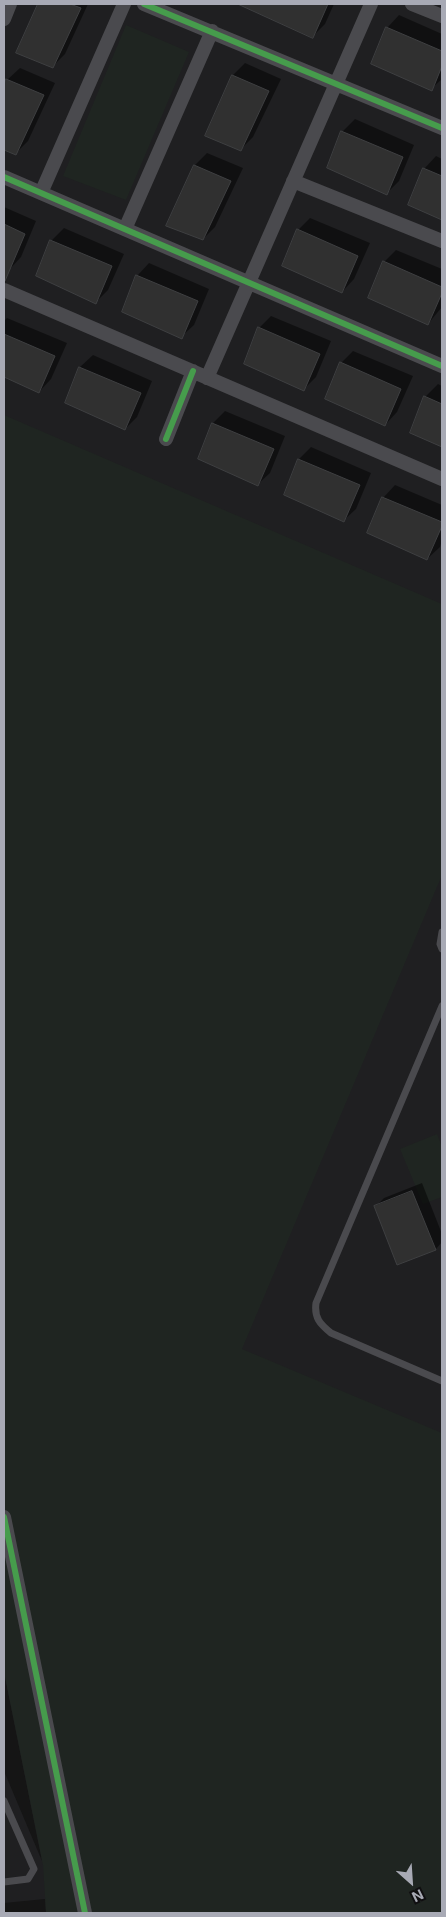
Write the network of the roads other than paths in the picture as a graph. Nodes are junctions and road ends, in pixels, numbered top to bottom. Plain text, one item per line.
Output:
1 (10, 4) edge
2 (124, 4) edge
3 (144, 4) edge
4 (371, 4) edge
5 (412, 4) edge
6 (442, 16) edge
7 (4, 19) edge
8 (212, 32) junction
9 (336, 83) junction
10 (442, 128) edge
11 (4, 177) edge
12 (293, 181) junction
13 (41, 193) junction
14 (125, 229) junction
15 (442, 241) edge
16 (249, 282) junction
17 (4, 290) edge
18 (442, 366) edge
19 (193, 372) junction
20 (208, 378) junction
21 (166, 439) dead end
22 (442, 479) edge
23 (442, 932) edge
24 (442, 949) edge
25 (442, 1006) edge
26 (442, 1381) edge
27 (4, 1517) edge
28 (4, 1801) edge
29 (4, 1882) edge
30 (82, 1911) edge

1 - 7 street
2 - 13 street
3 - 8 street
4 - 9 street
5 - 6 street
8 - 9 street
8 - 14 street
9 - 10 street
9 - 12 street
11 - 13 street
12 - 15 street
12 - 16 street
13 - 14 street
14 - 16 street
16 - 18 street
16 - 20 street
17 - 19 street
19 - 20 street
19 - 21 street
20 - 22 street
23 - 24 lane
25 - 26 lane
27 - 30 street
28 - 29 lane

